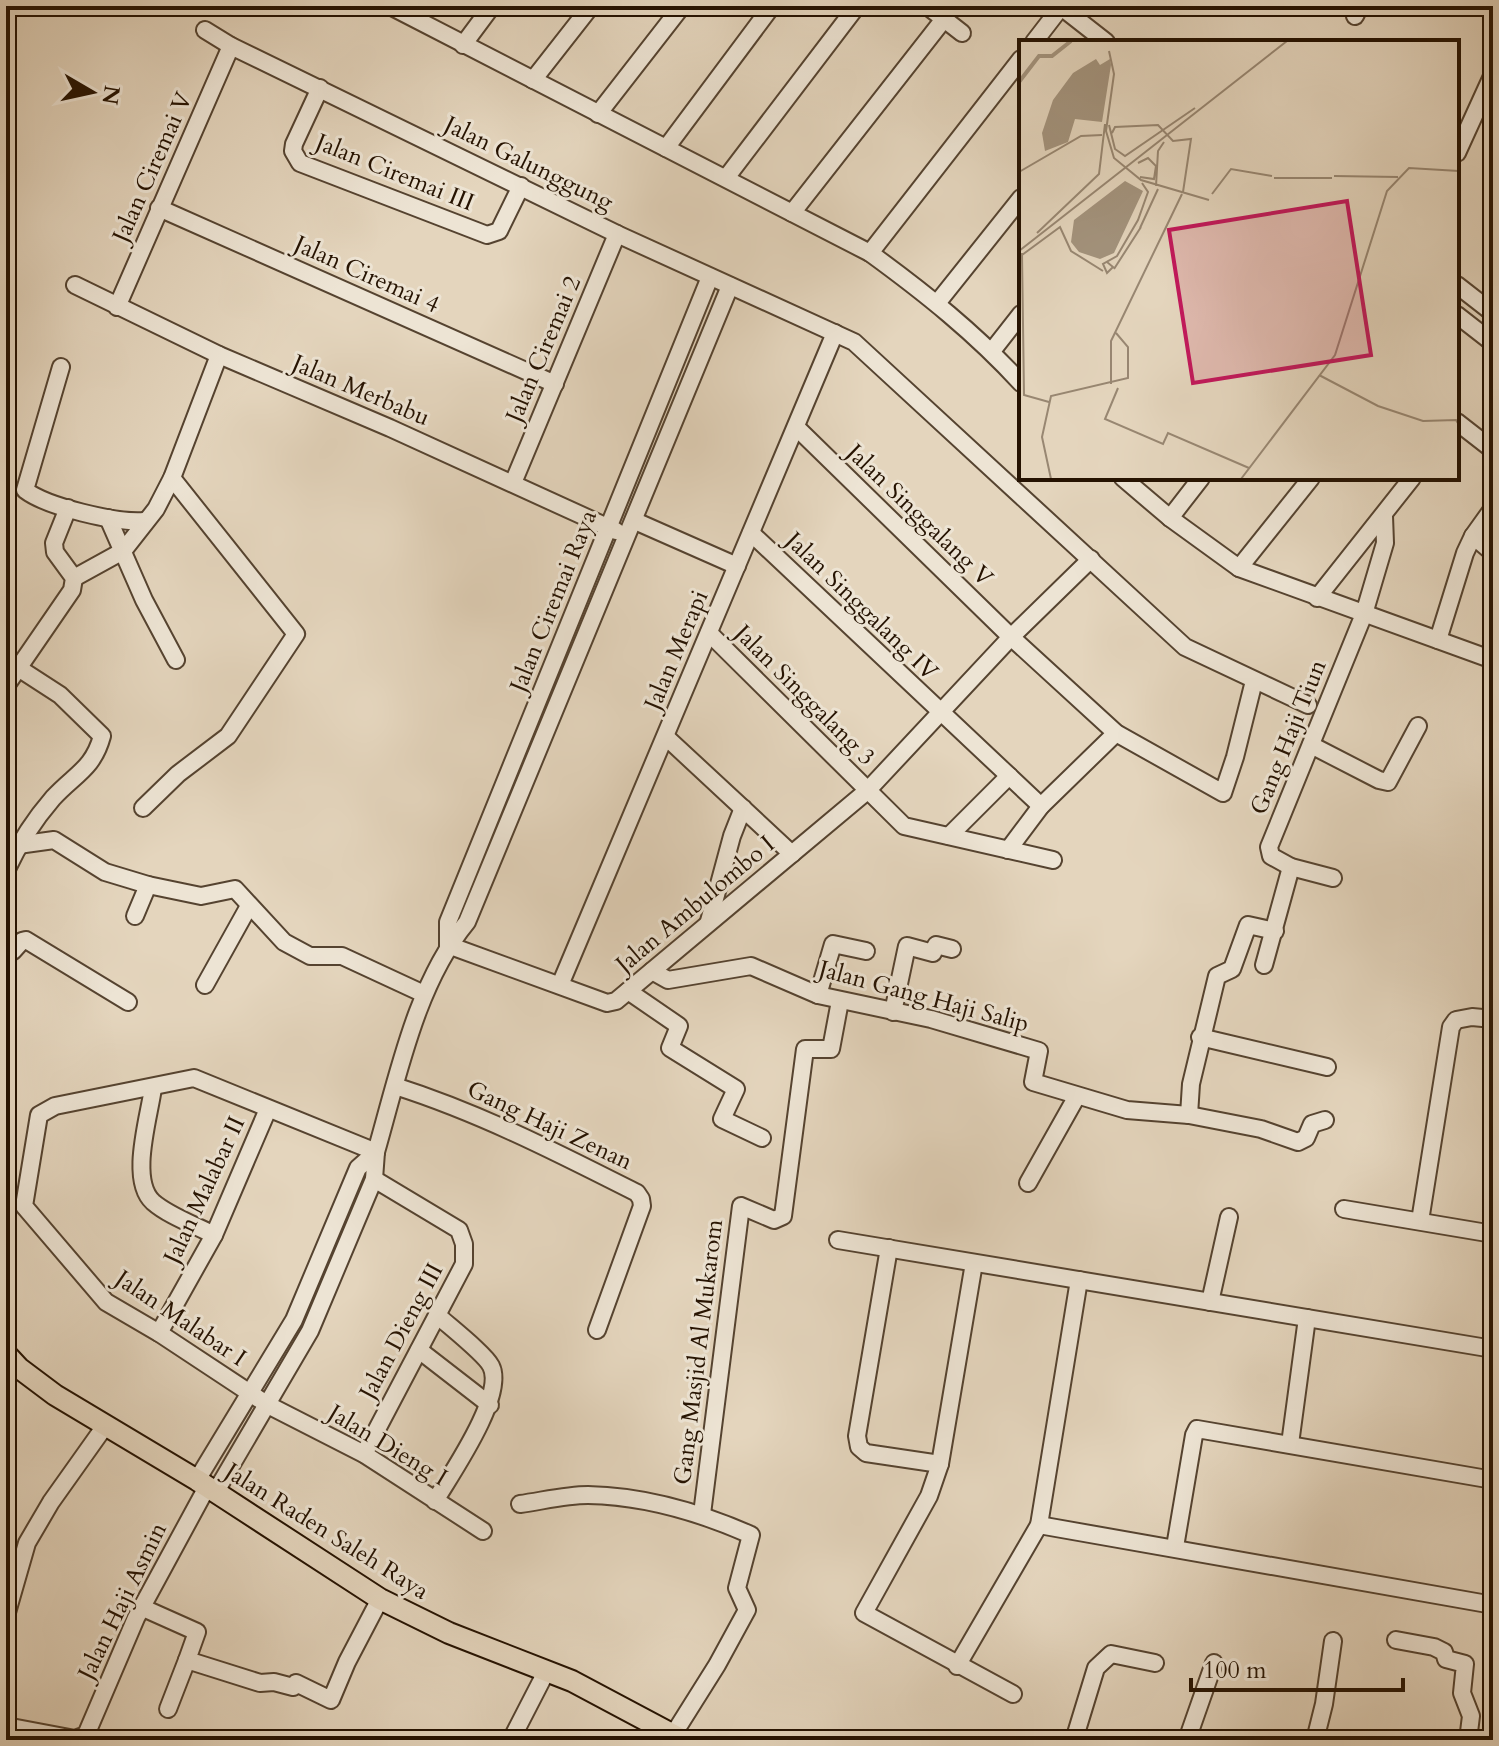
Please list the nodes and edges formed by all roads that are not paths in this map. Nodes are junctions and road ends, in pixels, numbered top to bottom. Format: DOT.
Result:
graph roads {
  1 [pos="492,6"];
  2 [pos="591,6"];
  3 [pos="682,6"];
  4 [pos="772,6"];
  5 [pos="857,6"];
  6 [pos="927,6"];
  7 [pos="1061,6"];
  8 [pos="393,7"];
  9 [pos="944,19"];
  10 [pos="205,30"];
  11 [pos="962,33"];
  12 [pos="1036,40"];
  13 [pos="1104,40"];
  14 [pos="463,45"];
  15 [pos="231,46"];
  16 [pos="1019,62"];
  17 [pos="1493,74"];
  18 [pos="533,80"];
  19 [pos="320,88"];
  20 [pos="598,114"];
  21 [pos="666,148"];
  22 [pos="1459,149"];
  23 [pos="726,178"];
  24 [pos="521,186"];
  25 [pos="1019,201"];
  26 [pos="159,208"];
  27 [pos="792,213"];
  28 [pos="617,234"];
  29 [pos="870,253"];
  30 [pos="1493,275"];
  31 [pos="710,277"];
  32 [pos="75,285"];
  33 [pos="730,286"];
  34 [pos="1459,287"];
  35 [pos="1493,291"];
  36 [pos="938,302"];
  37 [pos="117,307"];
  38 [pos="1493,313"];
  39 [pos="1019,317"];
  40 [pos="1459,317"];
  41 [pos="835,333"];
  42 [pos="1493,343"];
  43 [pos="992,351"];
  44 [pos="219,355"];
  45 [pos="61,367"];
  46 [pos="1019,381"];
  47 [pos="555,384"];
  48 [pos="660,401"];
  49 [pos="680,409"];
  50 [pos="1459,424"];
  51 [pos="796,427"];
  52 [pos="1493,450"];
  53 [pos="172,478"];
  54 [pos="1125,480"];
  55 [pos="1199,480"];
  56 [pos="1309,480"];
  57 [pos="1411,480"];
  58 [pos="513,483"];
  59 [pos="68,508"];
  60 [pos="1493,508"];
  61 [pos="1384,516"];
  62 [pos="108,518"];
  63 [pos="1170,518"];
  64 [pos="144,521"];
  65 [pos="609,528"];
  66 [pos="632,529"];
  67 [pos="751,533"];
  68 [pos="1473,536"];
  69 [pos="123,551"];
  70 [pos="1493,553"];
  71 [pos="1091,559"];
  72 [pos="737,566"];
  73 [pos="1239,568"];
  74 [pos="74,578"];
  75 [pos="1317,598"];
  76 [pos="1364,614"];
  77 [pos="709,633"];
  78 [pos="1011,637"];
  79 [pos="1438,640"];
  80 [pos="176,660"];
  81 [pos="1493,660"];
  82 [pos="13,664"];
  83 [pos="550,672"];
  84 [pos="567,679"];
  85 [pos="1254,681"];
  86 [pos="6,686"];
  87 [pos="1308,705"];
  88 [pos="939,713"];
  89 [pos="1418,726"];
  90 [pos="1116,733"];
  91 [pos="666,737"];
  92 [pos="1311,745"];
  93 [pos="1009,776"];
  94 [pos="867,791"];
  95 [pos="1041,806"];
  96 [pos="143,808"];
  97 [pos="743,808"];
  98 [pos="949,836"];
  99 [pos="18,845"];
  100 [pos="1008,850"];
  101 [pos="792,854"];
  102 [pos="1053,860"];
  103 [pos="1291,867"];
  104 [pos="6,871"];
  105 [pos="1333,878"];
  106 [pos="148,885"];
  107 [pos="249,906"];
  108 [pos="135,916"];
  109 [pos="709,921"];
  110 [pos="1275,931"];
  111 [pos="448,945"];
  112 [pos="6,948"];
  113 [pos="952,949"];
  114 [pos="866,951"];
  115 [pos="1264,965"];
  116 [pos="652,971"];
  117 [pos="205,985"];
  118 [pos="560,985"];
  119 [pos="628,991"];
  120 [pos="424,994"];
  121 [pos="818,995"];
  122 [pos="840,1001"];
  123 [pos="128,1002"];
  124 [pos="893,1012"];
  125 [pos="1493,1019"];
  126 [pos="1200,1037"];
  127 [pos="1327,1067"];
  128 [pos="395,1086"];
  129 [pos="153,1088"];
  130 [pos="1077,1096"];
  131 [pos="268,1109"];
  132 [pos="1189,1115"];
  133 [pos="1325,1120"];
  134 [pos="762,1138"];
  135 [pos="376,1152"];
  136 [pos="374,1179"];
  137 [pos="1028,1183"];
  138 [pos="1344,1209"];
  139 [pos="1229,1217"];
  140 [pos="1420,1221"];
  141 [pos="1493,1234"];
  142 [pos="214,1235"];
  143 [pos="838,1240"];
  144 [pos="889,1248"];
  145 [pos="974,1263"];
  146 [pos="1079,1280"];
  147 [pos="306,1294"];
  148 [pos="1210,1302"];
  149 [pos="322,1303"];
  150 [pos="437,1315"];
  151 [pos="1307,1318"];
  152 [pos="597,1330"];
  153 [pos="159,1333"];
  154 [pos="1493,1349"];
  155 [pos="419,1350"];
  156 [pos="6,1354"];
  157 [pos="249,1393"];
  158 [pos="268,1405"];
  159 [pos="490,1405"];
  160 [pos="105,1426"];
  161 [pos="1290,1444"];
  162 [pos="364,1454"];
  163 [pos="940,1464"];
  164 [pos="1493,1480"];
  165 [pos="206,1487"];
  166 [pos="435,1501"];
  167 [pos="520,1504"];
  168 [pos="702,1514"];
  169 [pos="1039,1525"];
  170 [pos="483,1531"];
  171 [pos="1175,1547"];
  172 [pos="380,1599"];
  173 [pos="1493,1605"];
  174 [pos="141,1607"];
  175 [pos="6,1616"];
  176 [pos="1396,1640"];
  177 [pos="1333,1641"];
  178 [pos="187,1660"];
  179 [pos="1155,1663"];
  180 [pos="1214,1663"];
  181 [pos="957,1666"];
  182 [pos="547,1670"];
  183 [pos="1013,1694"];
  184 [pos="168,1709"];
  185 [pos="6,1726"];
  186 [pos="678,1737"];
  187 [pos="511,1740"];
  188 [pos="1074,1740"];
  189 [pos="1187,1740"];
  190 [pos="1315,1740"];
  191 [pos="1468,1740"];
  1 -- 14 [label="street"];
  2 -- 18 [label="street"];
  3 -- 20 [label="street"];
  4 -- 21 [label="street"];
  5 -- 23 [label="street"];
  6 -- 9 [label="street"];
  7 -- 12 [label="street"];
  7 -- 13 [label="street"];
  8 -- 14 [label="street"];
  9 -- 11 [label="street"];
  9 -- 27 [label="street"];
  10 -- 15 [label="street, Jalan Galunggung"];
  14 -- 18 [label="street"];
  15 -- 19 [label="street, Jalan Galunggung"];
  15 -- 26 [label="street, Jalan Ciremai V"];
  16 -- 29 [label="street"];
  17 -- 22 [label="street"];
  18 -- 20 [label="street"];
  19 -- 24 [label="street, Jalan Galunggung"];
  19 -- 24 [label="street, Jalan Ciremai III"];
  20 -- 21 [label="street"];
  21 -- 23 [label="street"];
  23 -- 27 [label="street"];
  24 -- 28 [label="street, Jalan Galunggung"];
  25 -- 36 [label="street"];
  26 -- 37 [label="street, Jalan Ciremai V"];
  26 -- 47 [label="street, Jalan Ciremai 4"];
  27 -- 29 [label="street"];
  28 -- 31 [label="street, Jalan Galunggung"];
  28 -- 47 [label="street, Jalan Ciremai 2"];
  29 -- 36 [label="street"];
  30 -- 35 [label="street"];
  31 -- 33 [label="street, Jalan Galunggung"];
  31 -- 48 [label="street, Jalan Ciremai Raya"];
  32 -- 37 [label="street, Jalan Merbabu"];
  33 -- 41 [label="street, Jalan Galunggung"];
  33 -- 49 [label="street, Jalan Ciremai Raya"];
  34 -- 38 [label="street"];
  36 -- 43 [label="street"];
  37 -- 44 [label="street, Jalan Merbabu"];
  39 -- 43 [label="street"];
  40 -- 42 [label="street"];
  41 -- 51 [label="street, Jalan Merapi"];
  41 -- 71 [label="street, Jalan Galunggung"];
  43 -- 46 [label="street"];
  44 -- 53 [label="street"];
  44 -- 58 [label="street, Jalan Merbabu"];
  45 -- 59 [label="street"];
  47 -- 58 [label="street, Jalan Ciremai 2"];
  48 -- 49 [label="street"];
  48 -- 65 [label="street, Jalan Ciremai Raya"];
  49 -- 66 [label="street, Jalan Ciremai Raya"];
  50 -- 52 [label="street"];
  51 -- 67 [label="street, Jalan Merapi"];
  51 -- 78 [label="street, Jalan Singgalang V"];
  53 -- 64 [label="street"];
  53 -- 96 [label="street"];
  54 -- 63 [label="street"];
  55 -- 63 [label="street"];
  56 -- 73 [label="street"];
  57 -- 61 [label="street"];
  58 -- 65 [label="street, Jalan Merbabu"];
  59 -- 62 [label="street"];
  59 -- 74 [label="street"];
  60 -- 68 [label="street"];
  61 -- 75 [label="street"];
  61 -- 76 [label="street, Gang Haji Tiun"];
  62 -- 64 [label="street"];
  62 -- 69 [label="street"];
  63 -- 73 [label="street"];
  64 -- 69 [label="street"];
  65 -- 66 [label="street, Jalan Merbabu"];
  65 -- 83 [label="street, Jalan Ciremai Raya"];
  66 -- 72 [label="street, Jalan Merbabu"];
  66 -- 84 [label="street, Jalan Ciremai Raya"];
  67 -- 72 [label="street, Jalan Merapi"];
  67 -- 88 [label="street, Jalan Singgalang IV"];
  68 -- 70 [label="street"];
  68 -- 79 [label="street"];
  69 -- 74 [label="street"];
  69 -- 80 [label="street"];
  71 -- 78 [label="street, Jalan Ambulombo I"];
  71 -- 85 [label="street, Jalan Galunggung"];
  72 -- 77 [label="street, Jalan Merapi"];
  73 -- 75 [label="street"];
  74 -- 82 [label="street"];
  75 -- 76 [label="street"];
  76 -- 79 [label="street"];
  76 -- 92 [label="street, Gang Haji Tiun"];
  77 -- 91 [label="street, Jalan Merapi"];
  77 -- 94 [label="street, Jalan Singgalang 3"];
  78 -- 88 [label="street, Jalan Ambulombo I"];
  78 -- 90 [label="street, Jalan Singgalang V"];
  79 -- 81 [label="street"];
  82 -- 86 [label="street"];
  82 -- 99 [label="street"];
  83 -- 84 [label="street"];
  83 -- 111 [label="street, Jalan Ciremai Raya"];
  84 -- 111 [label="street, Jalan Ciremai Raya"];
  85 -- 87 [label="street, Jalan Galunggung"];
  85 -- 90 [label="street, Jalan Singgalang V"];
  88 -- 93 [label="street, Jalan Singgalang IV"];
  88 -- 94 [label="street, Jalan Ambulombo I"];
  89 -- 92 [label="street"];
  90 -- 95 [label="street"];
  91 -- 97 [label="street"];
  91 -- 118 [label="street, Jalan Merapi"];
  92 -- 103 [label="street, Gang Haji Tiun"];
  93 -- 95 [label="street, Jalan Singgalang IV"];
  93 -- 98 [label="street"];
  94 -- 98 [label="street"];
  94 -- 101 [label="street, Jalan Ambulombo I"];
  95 -- 100 [label="street"];
  97 -- 101 [label="street"];
  97 -- 109 [label="street"];
  98 -- 100 [label="street"];
  99 -- 104 [label="street"];
  99 -- 106 [label="street"];
  100 -- 102 [label="street"];
  101 -- 109 [label="street, Jalan Ambulombo I"];
  103 -- 105 [label="street"];
  103 -- 110 [label="street"];
  106 -- 107 [label="street"];
  106 -- 108 [label="street"];
  107 -- 117 [label="street"];
  107 -- 120 [label="street"];
  109 -- 116 [label="street, Jalan Ambulombo I"];
  110 -- 115 [label="street"];
  110 -- 126 [label="street"];
  111 -- 118 [label="street, Jalan Ambulombo I"];
  111 -- 120 [label="street, Jalan Ciremai Raya"];
  112 -- 123 [label="street"];
  113 -- 124 [label="street"];
  114 -- 121 [label="street"];
  116 -- 119 [label="street, Jalan Ambulombo I"];
  116 -- 121 [label="street, Jalan Gang Haji Salip"];
  118 -- 119 [label="street, Jalan Ambulombo I"];
  119 -- 134 [label="street"];
  120 -- 128 [label="street, Jalan Ciremai Raya"];
  121 -- 122 [label="street, Jalan Gang Haji Salip"];
  122 -- 124 [label="street, Jalan Gang Haji Salip"];
  122 -- 168 [label="street, Gang Masjid Al Mukarom"];
  124 -- 130 [label="street, Jalan Gang Haji Salip"];
  125 -- 140 [label="street"];
  126 -- 127 [label="street"];
  126 -- 132 [label="street"];
  128 -- 135 [label="street, Jalan Ciremai Raya"];
  128 -- 152 [label="street, Gang Haji Zenan"];
  129 -- 131 [label="street"];
  129 -- 142 [label="street"];
  129 -- 153 [label="street, Jalan Malabar I"];
  130 -- 132 [label="street, Jalan Gang Haji Salip"];
  130 -- 137 [label="street"];
  131 -- 135 [label="street"];
  131 -- 142 [label="street, Jalan Malabar II"];
  132 -- 133 [label="street, Jalan Gang Haji Salip"];
  135 -- 136 [label="street, Jalan Ciremai Raya"];
  135 -- 147 [label="street, Jalan Ciremai Raya"];
  136 -- 149 [label="street, Jalan Ciremai Raya"];
  136 -- 150 [label="street, Jalan Dieng III"];
  138 -- 140 [label="street"];
  139 -- 148 [label="street"];
  140 -- 141 [label="street"];
  142 -- 153 [label="street, Jalan Malabar II"];
  143 -- 144 [label="street"];
  144 -- 145 [label="street"];
  144 -- 163 [label="street"];
  145 -- 146 [label="street"];
  145 -- 163 [label="street"];
  146 -- 148 [label="street"];
  146 -- 169 [label="street"];
  147 -- 149 [label="street"];
  147 -- 157 [label="street, Jalan Ciremai Raya"];
  148 -- 151 [label="street"];
  149 -- 158 [label="street, Jalan Ciremai Raya"];
  150 -- 155 [label="street, Jalan Dieng III"];
  150 -- 159 [label="street"];
  151 -- 154 [label="street"];
  151 -- 161 [label="street"];
  153 -- 157 [label="street, Jalan Malabar I"];
  155 -- 159 [label="street"];
  155 -- 162 [label="street, Jalan Dieng III"];
  156 -- 160 [label="main road, Jalan Raden Saleh Raya"];
  157 -- 158 [label="street, Jalan Malabar I"];
  157 -- 165 [label="street, Jalan Ciremai Raya"];
  158 -- 162 [label="street, Jalan Dieng I"];
  158 -- 165 [label="street, Jalan Ciremai Raya"];
  159 -- 166 [label="street"];
  160 -- 165 [label="main road, Jalan Raden Saleh Raya"];
  160 -- 175 [label="street"];
  161 -- 164 [label="street"];
  161 -- 171 [label="street"];
  162 -- 166 [label="street, Jalan Dieng I"];
  163 -- 181 [label="street"];
  165 -- 172 [label="main road, Jalan Raden Saleh Raya"];
  165 -- 174 [label="street, Jalan Haji Asmin"];
  166 -- 170 [label="street, Jalan Dieng I"];
  167 -- 168 [label="street"];
  168 -- 186 [label="street, Gang Masjid Al Mukarom"];
  169 -- 171 [label="street"];
  169 -- 181 [label="street"];
  171 -- 173 [label="street"];
  172 -- 178 [label="street"];
  172 -- 182 [label="main road, Jalan Raden Saleh Raya"];
  174 -- 178 [label="street"];
  174 -- 185 [label="street, Jalan Haji Asmin"];
  176 -- 191 [label="street"];
  177 -- 190 [label="street"];
  178 -- 184 [label="street"];
  179 -- 188 [label="street"];
  180 -- 189 [label="street"];
  181 -- 183 [label="street"];
  182 -- 186 [label="main road, Jalan Raden Saleh Raya"];
  182 -- 187 [label="street"];
}
